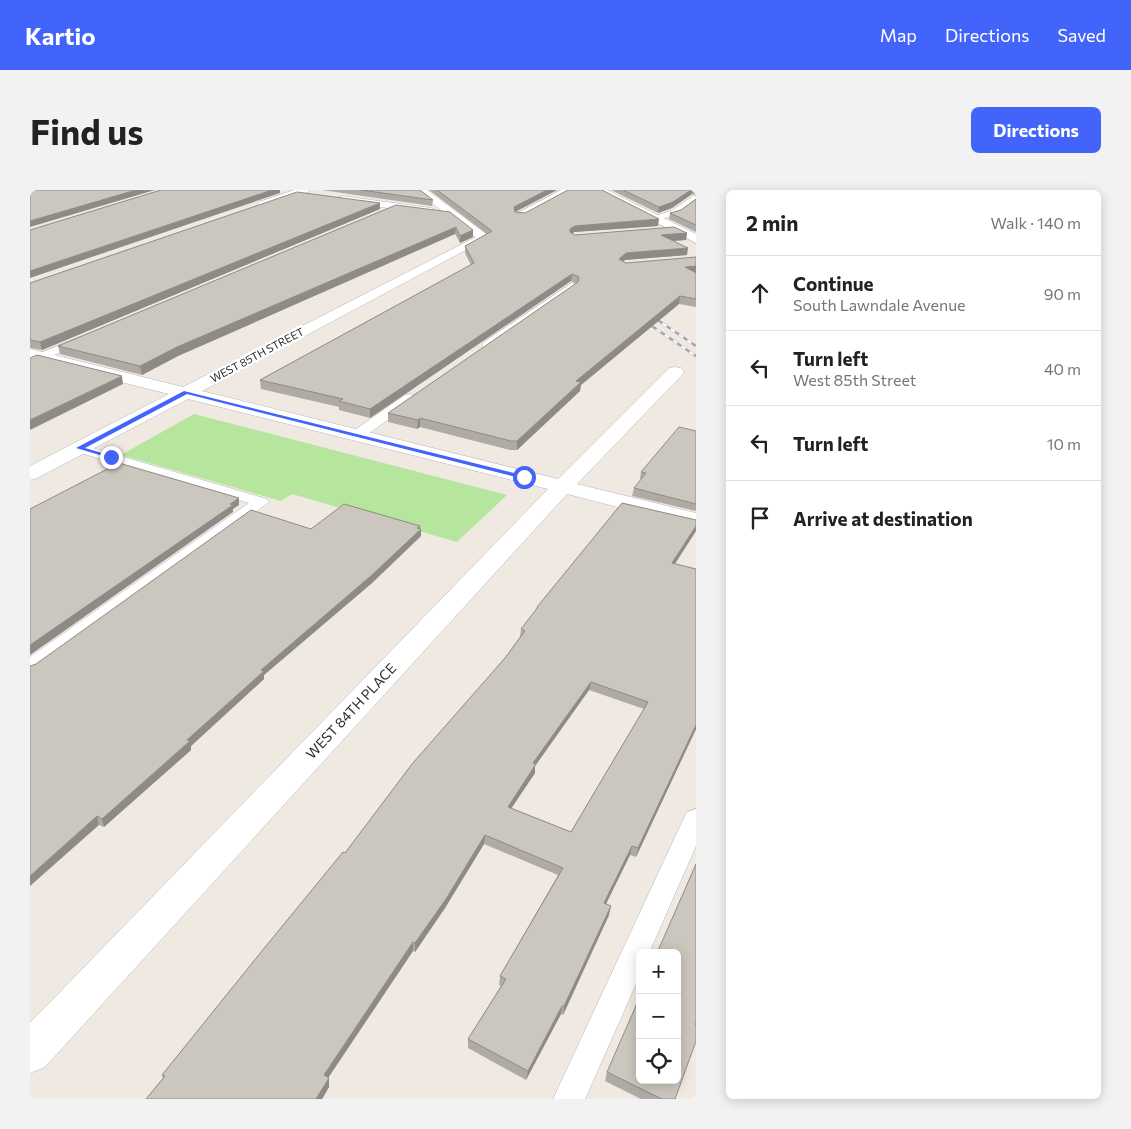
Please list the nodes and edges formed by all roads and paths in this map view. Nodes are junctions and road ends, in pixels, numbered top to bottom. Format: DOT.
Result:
graph roads {
  1 [pos="277,190"];
  2 [pos="420,190"];
  3 [pos="569,190"];
  4 [pos="598,190"];
  5 [pos="304,192"];
  6 [pos="331,198"];
  7 [pos="696,198"];
  8 [pos="398,207"];
  9 [pos="249,209"];
  10 [pos="454,214"];
  11 [pos="379,215"];
  12 [pos="520,215"];
  13 [pos="654,218"];
  14 [pos="676,229"];
  15 [pos="660,230"];
  16 [pos="696,239"];
  17 [pos="572,286"];
  18 [pos="92,335"];
  19 [pos="474,354"];
  20 [pos="34,357"];
  21 [pos="675,372"];
  22 [pos="186,393"];
  23 [pos="417,394"];
  24 [pos="357,435"];
  25 [pos="79,448"];
  26 [pos="30,474"];
  27 [pos="562,487"];
  28 [pos="696,520"];
  29 [pos="30,667"];
  30 [pos="696,818"];
  31 [pos="30,1053"];
  32 [pos="569,1099"];
  1 -- 5 [label="street"];
  2 -- 10 [label="street"];
  3 -- 12 [label="street"];
  4 -- 13 [label="street"];
  5 -- 9 [label="street"];
  6 -- 8 [label="street"];
  7 -- 13 [label="lane"];
  8 -- 10 [label="street"];
  8 -- 11 [label="lane"];
  10 -- 22 [label="street, WEST 85TH STREET"];
  13 -- 14 [label="street"];
  14 -- 15 [label="lane"];
  14 -- 16 [label="street"];
  17 -- 19 [label="lane"];
  18 -- 20 [label="lane"];
  20 -- 22 [label="street"];
  21 -- 27 [label="street, WEST 84TH PLACE"];
  22 -- 24 [label="street"];
  22 -- 25 [label="street, WEST 85TH STREET"];
  23 -- 24 [label="lane"];
  24 -- 27 [label="street"];
  25 -- 26 [label="street, WEST 85TH STREET"];
  25 -- 29 [label="lane"];
  27 -- 28 [label="street"];
  27 -- 31 [label="street, WEST 84TH PLACE"];
  30 -- 32 [label="lane"];
}
